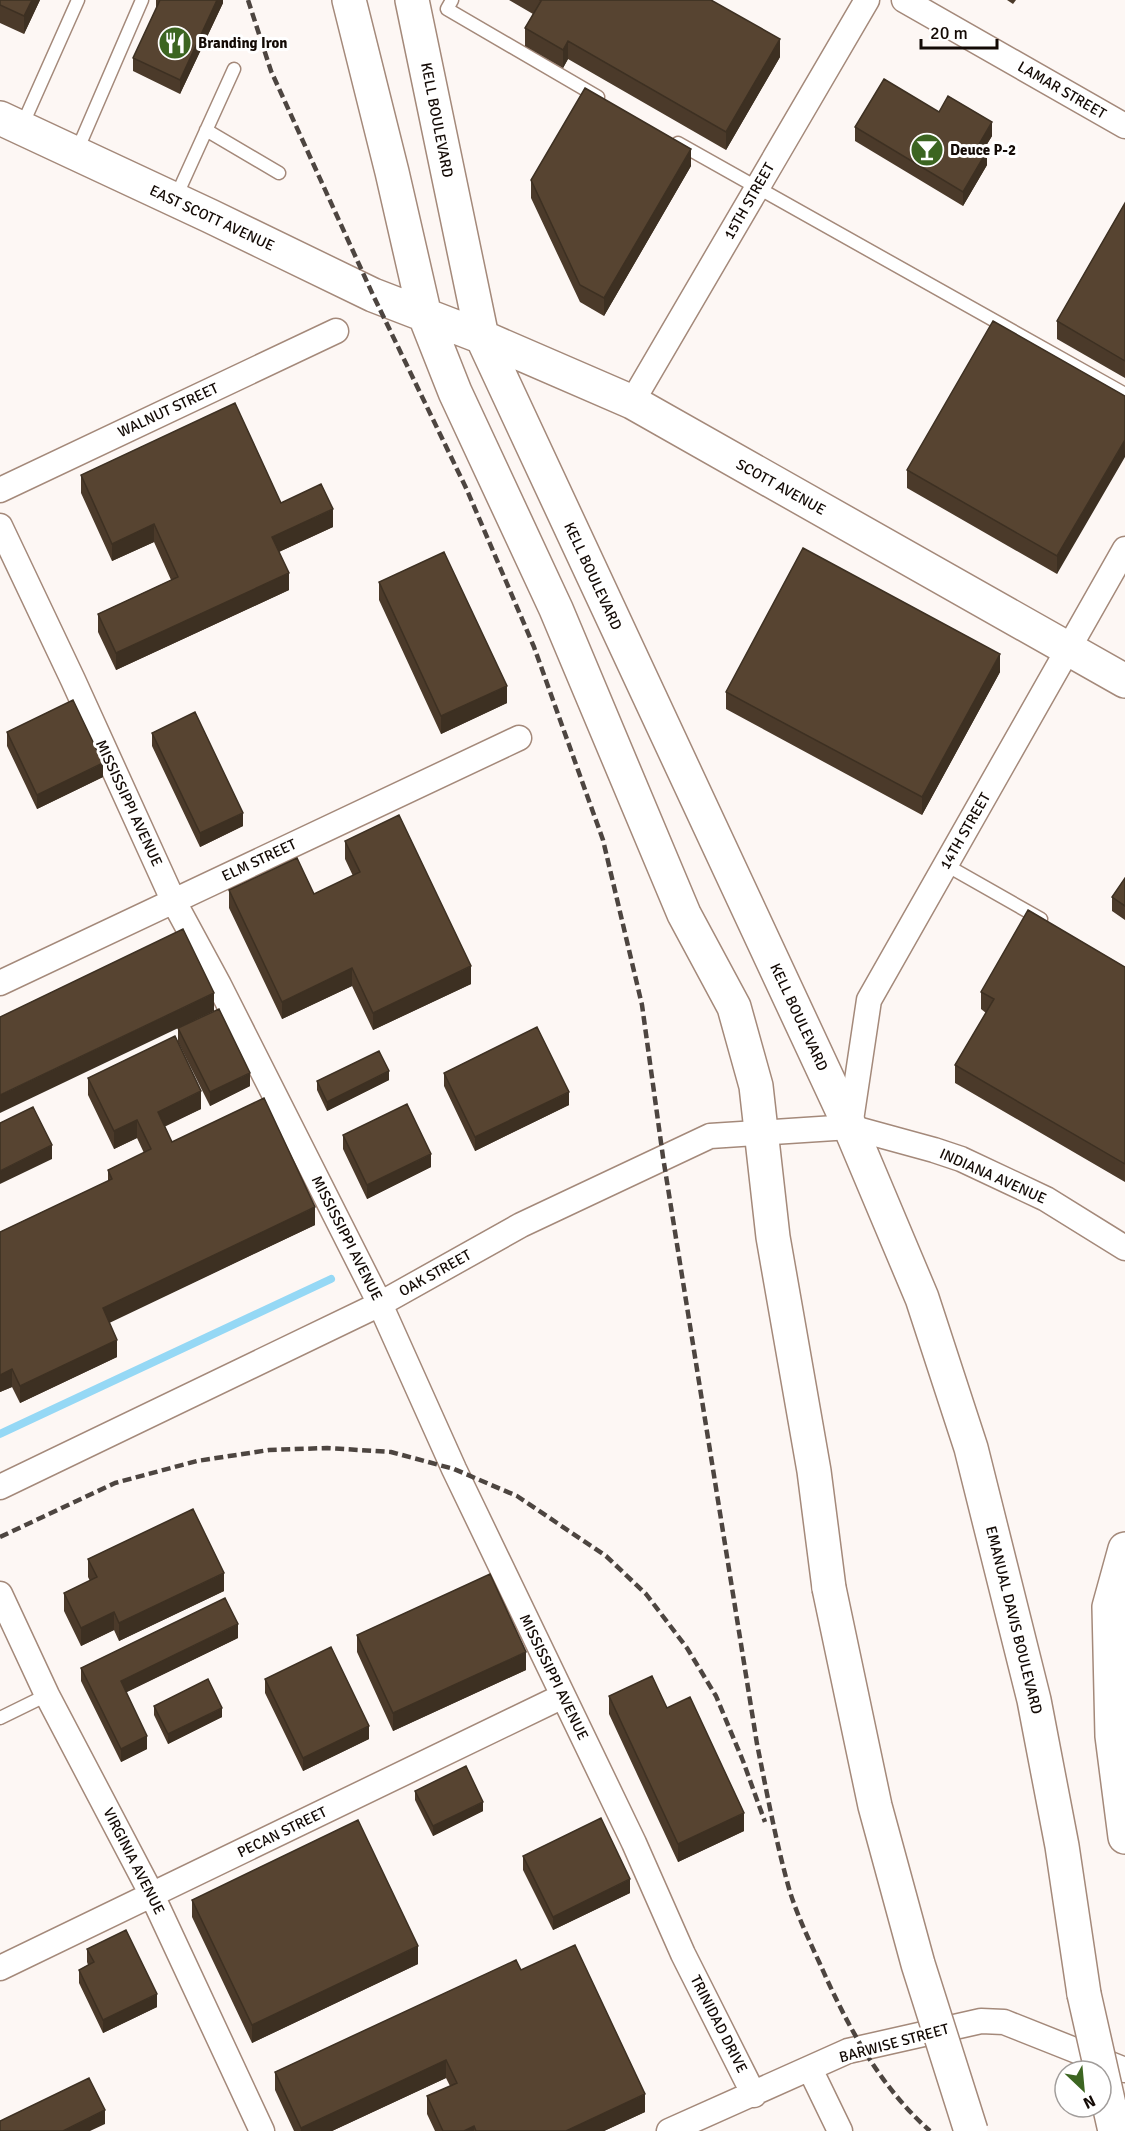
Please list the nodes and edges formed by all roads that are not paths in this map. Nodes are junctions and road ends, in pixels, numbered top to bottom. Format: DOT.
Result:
graph roads {
  1 [pos="78,0"];
  2 [pos="142,0"];
  3 [pos="349,0"];
  4 [pos="412,0"];
  5 [pos="452,0"];
  6 [pos="867,0"];
  7 [pos="904,0"];
  8 [pos="234,69"];
  9 [pos="612,105"];
  10 [pos="10,123"];
  11 [pos="1125,126"];
  12 [pos="206,130"];
  13 [pos="664,135"];
  14 [pos="76,154"];
  15 [pos="279,173"];
  16 [pos="757,189"];
  17 [pos="175,200"];
  18 [pos="425,316"];
  19 [pos="336,330"];
  20 [pos="482,337"];
  21 [pos="1125,394"];
  22 [pos="632,402"];
  23 [pos="0,490"];
  24 [pos="0,526"];
  25 [pos="1125,549"];
  26 [pos="1068,649"];
  27 [pos="1125,681"];
  28 [pos="519,738"];
  29 [pos="946,865"];
  30 [pos="173,900"];
  31 [pos="1055,927"];
  32 [pos="0,982"];
  33 [pos="850,1127"];
  34 [pos="761,1133"];
  35 [pos="1125,1248"];
  36 [pos="380,1304"];
  37 [pos="0,1487"];
  38 [pos="1125,1549"];
  39 [pos="0,1594"];
  40 [pos="47,1695"];
  41 [pos="563,1696"];
  42 [pos="0,1718"];
  43 [pos="1125,1837"];
  44 [pos="152,1895"];
  45 [pos="683,1954"];
  46 [pos="0,1968"];
  47 [pos="810,2069"];
  48 [pos="1125,2070"];
  49 [pos="754,2095"];
  50 [pos="262,2131"];
  51 [pos="669,2131"];
  52 [pos="840,2131"];
  53 [pos="971,2131"];
  54 [pos="1114,2131"];
  1 -- 10 [label="lane"];
  2 -- 14 [label="lane"];
  3 -- 18 [label="main road"];
  4 -- 20 [label="main road, KELL BOULEVARD"];
  5 -- 9 [label="lane"];
  6 -- 16 [label="street, 15TH STREET"];
  7 -- 11 [label="street, LAMAR STREET"];
  8 -- 12 [label="lane"];
  10 -- 14 [label="main road, EAST SCOTT AVENUE"];
  12 -- 15 [label="lane"];
  12 -- 17 [label="lane"];
  13 -- 16 [label="lane"];
  14 -- 17 [label="main road, EAST SCOTT AVENUE"];
  16 -- 21 [label="lane"];
  16 -- 22 [label="street, 15TH STREET"];
  17 -- 18 [label="main road, EAST SCOTT AVENUE"];
  18 -- 20 [label="main road, SCOTT AVENUE"];
  18 -- 34 [label="main road"];
  19 -- 23 [label="street, WALNUT STREET"];
  20 -- 22 [label="main road, SCOTT AVENUE"];
  20 -- 33 [label="main road, KELL BOULEVARD"];
  22 -- 26 [label="main road, SCOTT AVENUE"];
  24 -- 30 [label="street, MISSISSIPPI AVENUE"];
  25 -- 26 [label="street, 14TH STREET"];
  26 -- 27 [label="main road, SCOTT AVENUE"];
  26 -- 29 [label="street, 14TH STREET"];
  28 -- 30 [label="street, ELM STREET"];
  29 -- 31 [label="lane"];
  29 -- 33 [label="street, 14TH STREET"];
  30 -- 32 [label="street, ELM STREET"];
  30 -- 36 [label="street, MISSISSIPPI AVENUE"];
  33 -- 34 [label="street, OAK STREET"];
  33 -- 35 [label="street, INDIANA AVENUE"];
  33 -- 54 [label="main road, EMANUAL DAVIS BOULEVARD, bridge"];
  34 -- 36 [label="street, OAK STREET"];
  34 -- 53 [label="main road, bridge"];
  36 -- 37 [label="street, OAK STREET"];
  36 -- 41 [label="street, MISSISSIPPI AVENUE"];
  38 -- 43 [label="main road"];
  39 -- 40 [label="street, VIRGINIA AVENUE"];
  40 -- 42 [label="lane"];
  40 -- 44 [label="street, VIRGINIA AVENUE"];
  41 -- 44 [label="street, PECAN STREET"];
  41 -- 45 [label="street, MISSISSIPPI AVENUE"];
  44 -- 46 [label="street, PECAN STREET"];
  44 -- 50 [label="street, VIRGINIA AVENUE"];
  45 -- 49 [label="street, TRINIDAD DRIVE"];
  47 -- 48 [label="street, BARWISE STREET"];
  47 -- 49 [label="street, BARWISE STREET"];
  47 -- 52 [label="street"];
  49 -- 51 [label="street, BARWISE STREET"];
}
